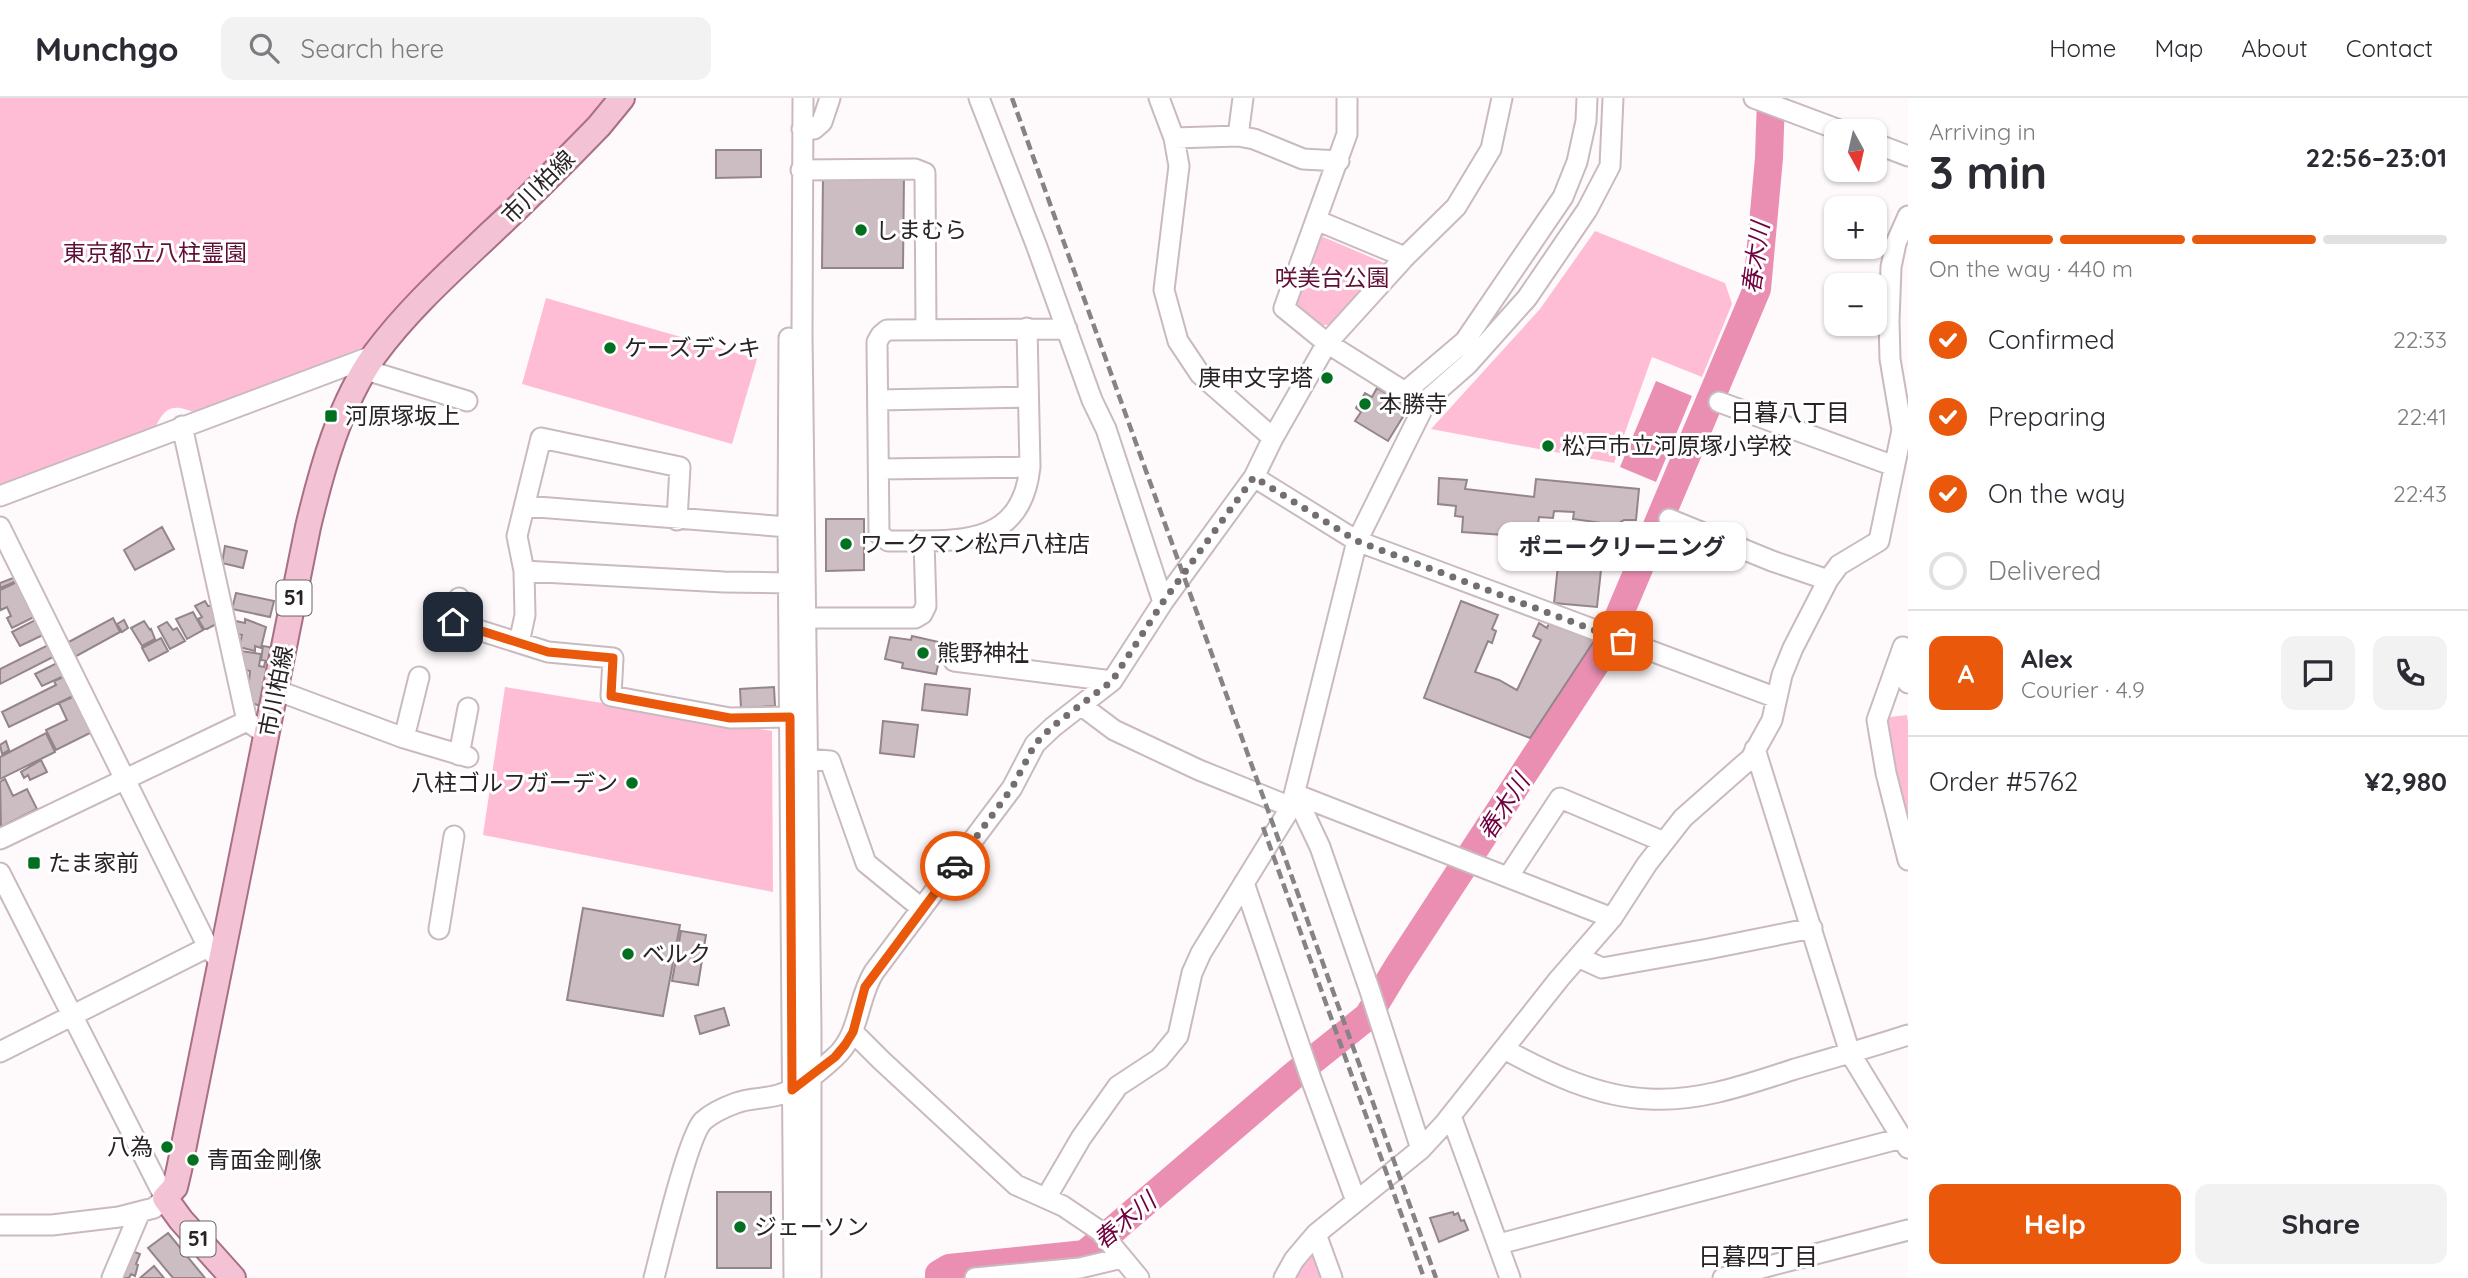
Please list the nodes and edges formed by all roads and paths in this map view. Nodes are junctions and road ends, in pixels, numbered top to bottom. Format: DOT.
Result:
graph roads {
  1 [pos="622,98"];
  2 [pos="791,98"];
  3 [pos="803,98"];
  4 [pos="831,98"];
  5 [pos="979,98"];
  6 [pos="1159,98"];
  7 [pos="1243,98"];
  8 [pos="1347,98"];
  9 [pos="1502,98"];
  10 [pos="1587,98"];
  11 [pos="1613,98"];
  12 [pos="1756,99"];
  13 [pos="1824,125"];
  14 [pos="802,129"];
  15 [pos="1238,136"];
  16 [pos="1174,138"];
  17 [pos="1887,149"];
  18 [pos="1908,156"];
  19 [pos="1339,161"];
  20 [pos="801,170"];
  21 [pos="1908,216"];
  22 [pos="1316,220"];
  23 [pos="1405,257"];
  24 [pos="1027,328"];
  25 [pos="1067,329"];
  26 [pos="926,330"];
  27 [pos="1327,343"];
  28 [pos="370,363"];
  29 [pos="1900,372"];
  30 [pos="1028,397"];
  31 [pos="878,400"];
  32 [pos="467,401"];
  33 [pos="1719,402"];
  34 [pos="182,426"];
  35 [pos="1273,438"];
  36 [pos="1894,466"];
  37 [pos="1030,467"];
  38 [pos="879,469"];
  39 [pos="1254,477"];
  40 [pos="0,496"];
  41 [pos="525,506"];
  42 [pos="1669,519"];
  43 [pos="677,520"];
  44 [pos="0,527"];
  45 [pos="788,527"];
  46 [pos="925,541"];
  47 [pos="1357,541"];
  48 [pos="524,571"];
  49 [pos="1828,580"];
  50 [pos="789,583"];
  51 [pos="459,598"];
  52 [pos="1163,602"];
  53 [pos="807,618"];
  54 [pos="519,643"];
  55 [pos="954,660"];
  56 [pos="419,677"];
  57 [pos="1112,681"];
  58 [pos="1908,683"];
  59 [pos="276,690"];
  60 [pos="1777,698"];
  61 [pos="1082,706"];
  62 [pos="468,708"];
  63 [pos="790,717"];
  64 [pos="257,728"];
  65 [pos="404,738"];
  66 [pos="1755,750"];
  67 [pos="808,759"];
  68 [pos="124,779"];
  69 [pos="1293,800"];
  70 [pos="454,836"];
  71 [pos="0,839"];
  72 [pos="1664,842"];
  73 [pos="1908,860"];
  74 [pos="0,873"];
  75 [pos="1508,877"];
  76 [pos="1244,883"];
  77 [pos="921,908"];
  78 [pos="1612,918"];
  79 [pos="1811,928"];
  80 [pos="439,929"];
  81 [pos="214,955"];
  82 [pos="1578,957"];
  83 [pos="72,1015"];
  84 [pos="853,1032"];
  85 [pos="1908,1035"];
  86 [pos="1504,1049"];
  87 [pos="0,1052"];
  88 [pos="1850,1053"];
  89 [pos="811,1076"];
  90 [pos="792,1090"];
  91 [pos="1451,1116"];
  92 [pos="1905,1143"];
  93 [pos="1421,1149"];
  94 [pos="165,1198"];
  95 [pos="1046,1198"];
  96 [pos="1356,1201"];
  97 [pos="140,1212"];
  98 [pos="1,1223"];
  99 [pos="1908,1230"];
  100 [pos="1316,1234"];
  101 [pos="1499,1244"];
  102 [pos="1122,1258"];
  103 [pos="112,1278"];
  104 [pos="233,1278"];
  105 [pos="654,1278"];
  106 [pos="794,1278"];
  107 [pos="811,1278"];
  108 [pos="975,1278"];
  109 [pos="1139,1278"];
  110 [pos="1284,1278"];
  111 [pos="1332,1278"];
  112 [pos="1510,1278"];
  113 [pos="1723,1278"];
  1 -- 28 [label="main road, 市川柏線 / 51"];
  2 -- 45 [label="street"];
  3 -- 14 [label="street"];
  4 -- 14 [label="street"];
  5 -- 25 [label="street"];
  6 -- 16 [label="street"];
  7 -- 15 [label="street"];
  8 -- 19 [label="street"];
  9 -- 23 [label="street"];
  10 -- 27 [label="street"];
  11 -- 47 [label="street"];
  12 -- 13 [label="street"];
  14 -- 20 [label="street"];
  15 -- 16 [label="street"];
  15 -- 19 [label="street"];
  16 -- 35 [label="street"];
  17 -- 18 [label="street"];
  19 -- 22 [label="street"];
  20 -- 26 [label="street"];
  20 -- 53 [label="street"];
  21 -- 29 [label="street"];
  22 -- 23 [label="street"];
  22 -- 27 [label="street"];
  23 -- 27 [label="street"];
  24 -- 25 [label="street"];
  24 -- 26 [label="street"];
  24 -- 30 [label="street"];
  25 -- 52 [label="street"];
  26 -- 31 [label="street"];
  27 -- 35 [label="street"];
  28 -- 32 [label="street"];
  28 -- 34 [label="street"];
  28 -- 59 [label="main road, 市川柏線 / 51"];
  29 -- 36 [label="street"];
  30 -- 31 [label="street"];
  30 -- 37 [label="street"];
  31 -- 38 [label="street"];
  33 -- 36 [label="street"];
  34 -- 40 [label="street"];
  34 -- 64 [label="street"];
  35 -- 39 [label="street"];
  36 -- 49 [label="street"];
  37 -- 38 [label="street"];
  37 -- 46 [label="street"];
  38 -- 46 [label="street"];
  39 -- 47 [label="street"];
  39 -- 52 [label="street"];
  41 -- 43 [label="street"];
  41 -- 43 [label="street"];
  41 -- 48 [label="street"];
  42 -- 49 [label="street"];
  43 -- 45 [label="street"];
  44 -- 68 [label="street"];
  45 -- 50 [label="street"];
  46 -- 53 [label="street"];
  47 -- 60 [label="street"];
  47 -- 69 [label="street"];
  48 -- 50 [label="street"];
  48 -- 54 [label="street"];
  49 -- 60 [label="street"];
  50 -- 63 [label="street"];
  51 -- 54 [label="street"];
  52 -- 57 [label="street"];
  53 -- 67 [label="street"];
  54 -- 63 [label="street"];
  55 -- 57 [label="street"];
  56 -- 65 [label="street"];
  57 -- 61 [label="street"];
  58 -- 73 [label="street"];
  59 -- 64 [label="main road, 市川柏線 / 51"];
  59 -- 65 [label="street"];
  60 -- 66 [label="street"];
  61 -- 69 [label="street"];
  61 -- 77 [label="street"];
  62 -- 65 [label="street"];
  63 -- 90 [label="street"];
  64 -- 68 [label="street"];
  64 -- 81 [label="main road, 市川柏線 / 51"];
  66 -- 72 [label="street"];
  66 -- 79 [label="street"];
  67 -- 77 [label="street"];
  67 -- 89 [label="street"];
  68 -- 71 [label="street"];
  68 -- 81 [label="street"];
  69 -- 75 [label="street"];
  69 -- 76 [label="street"];
  69 -- 93 [label="street"];
  70 -- 80 [label="street"];
  72 -- 75 [label="street"];
  72 -- 78 [label="street"];
  74 -- 83 [label="street"];
  75 -- 78 [label="street"];
  76 -- 95 [label="street"];
  76 -- 96 [label="street"];
  77 -- 84 [label="street"];
  78 -- 82 [label="street"];
  79 -- 82 [label="street"];
  79 -- 88 [label="street"];
  81 -- 83 [label="street"];
  81 -- 94 [label="main road, 市川柏線 / 51"];
  82 -- 86 [label="street"];
  83 -- 87 [label="street"];
  83 -- 94 [label="street"];
  84 -- 89 [label="street"];
  84 -- 95 [label="street"];
  85 -- 88 [label="street"];
  86 -- 88 [label="street"];
  86 -- 91 [label="street"];
  88 -- 92 [label="street"];
  89 -- 90 [label="street"];
  89 -- 107 [label="street"];
  90 -- 105 [label="street"];
  90 -- 106 [label="street"];
  91 -- 93 [label="street"];
  91 -- 101 [label="street"];
  92 -- 101 [label="street"];
  93 -- 96 [label="street"];
  94 -- 97 [label="street"];
  94 -- 104 [label="main road, 51"];
  95 -- 102 [label="street"];
  96 -- 100 [label="street"];
  97 -- 98 [label="street"];
  97 -- 103 [label="street"];
  99 -- 113 [label="street"];
  100 -- 110 [label="street"];
  100 -- 111 [label="street"];
  101 -- 112 [label="street"];
  102 -- 108 [label="street"];
  102 -- 109 [label="street"];
}
